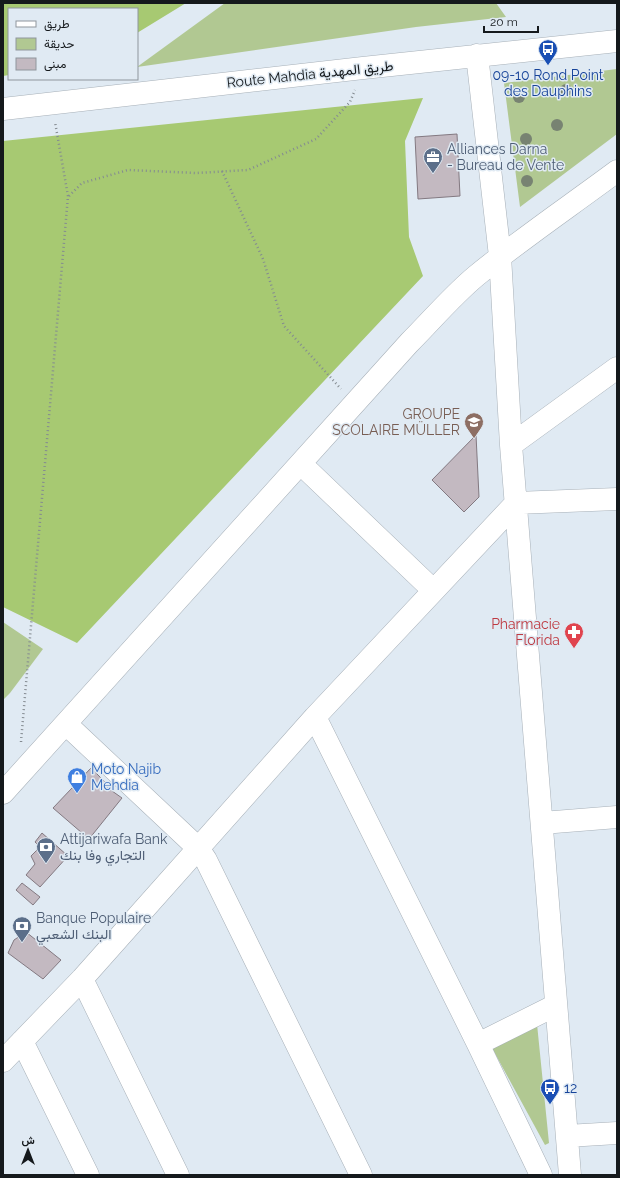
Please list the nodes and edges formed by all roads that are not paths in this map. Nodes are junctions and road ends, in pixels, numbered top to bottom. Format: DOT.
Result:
graph roads {
  1 [pos="617,41"];
  2 [pos="477,56"];
  3 [pos="3,109"];
  4 [pos="617,171"];
  5 [pos="500,256"];
  6 [pos="617,368"];
  7 [pos="511,444"];
  8 [pos="301,464"];
  9 [pos="617,499"];
  10 [pos="516,503"];
  11 [pos="433,590"];
  12 [pos="315,717"];
  13 [pos="66,724"];
  14 [pos="3,793"];
  15 [pos="617,817"];
  16 [pos="542,823"];
  17 [pos="198,848"];
  18 [pos="82,979"];
  19 [pos="556,1005"];
  20 [pos="22,1041"];
  21 [pos="478,1044"];
  22 [pos="3,1061"];
  23 [pos="617,1133"];
  24 [pos="567,1136"];
  25 [pos="88,1175"];
  26 [pos="178,1175"];
  27 [pos="361,1175"];
  28 [pos="541,1175"];
  29 [pos="570,1175"];
  1 -- 2 [label="street, Route Mahdia طريق المهدية"];
  2 -- 3 [label="street, Route Mahdia طريق المهدية"];
  2 -- 5 [label="street"];
  4 -- 5 [label="street"];
  5 -- 7 [label="street"];
  5 -- 8 [label="street"];
  6 -- 7 [label="street"];
  7 -- 10 [label="street"];
  8 -- 11 [label="street"];
  8 -- 13 [label="street"];
  9 -- 10 [label="street"];
  10 -- 11 [label="street"];
  10 -- 16 [label="street"];
  11 -- 12 [label="street"];
  12 -- 17 [label="street"];
  12 -- 21 [label="street"];
  13 -- 14 [label="street"];
  13 -- 17 [label="street"];
  15 -- 16 [label="street"];
  16 -- 19 [label="street"];
  17 -- 18 [label="street"];
  17 -- 27 [label="street"];
  18 -- 20 [label="street"];
  18 -- 26 [label="street"];
  19 -- 21 [label="street"];
  19 -- 24 [label="street"];
  20 -- 22 [label="street"];
  20 -- 25 [label="street"];
  21 -- 28 [label="street"];
  23 -- 24 [label="street"];
  24 -- 29 [label="street"];
}
